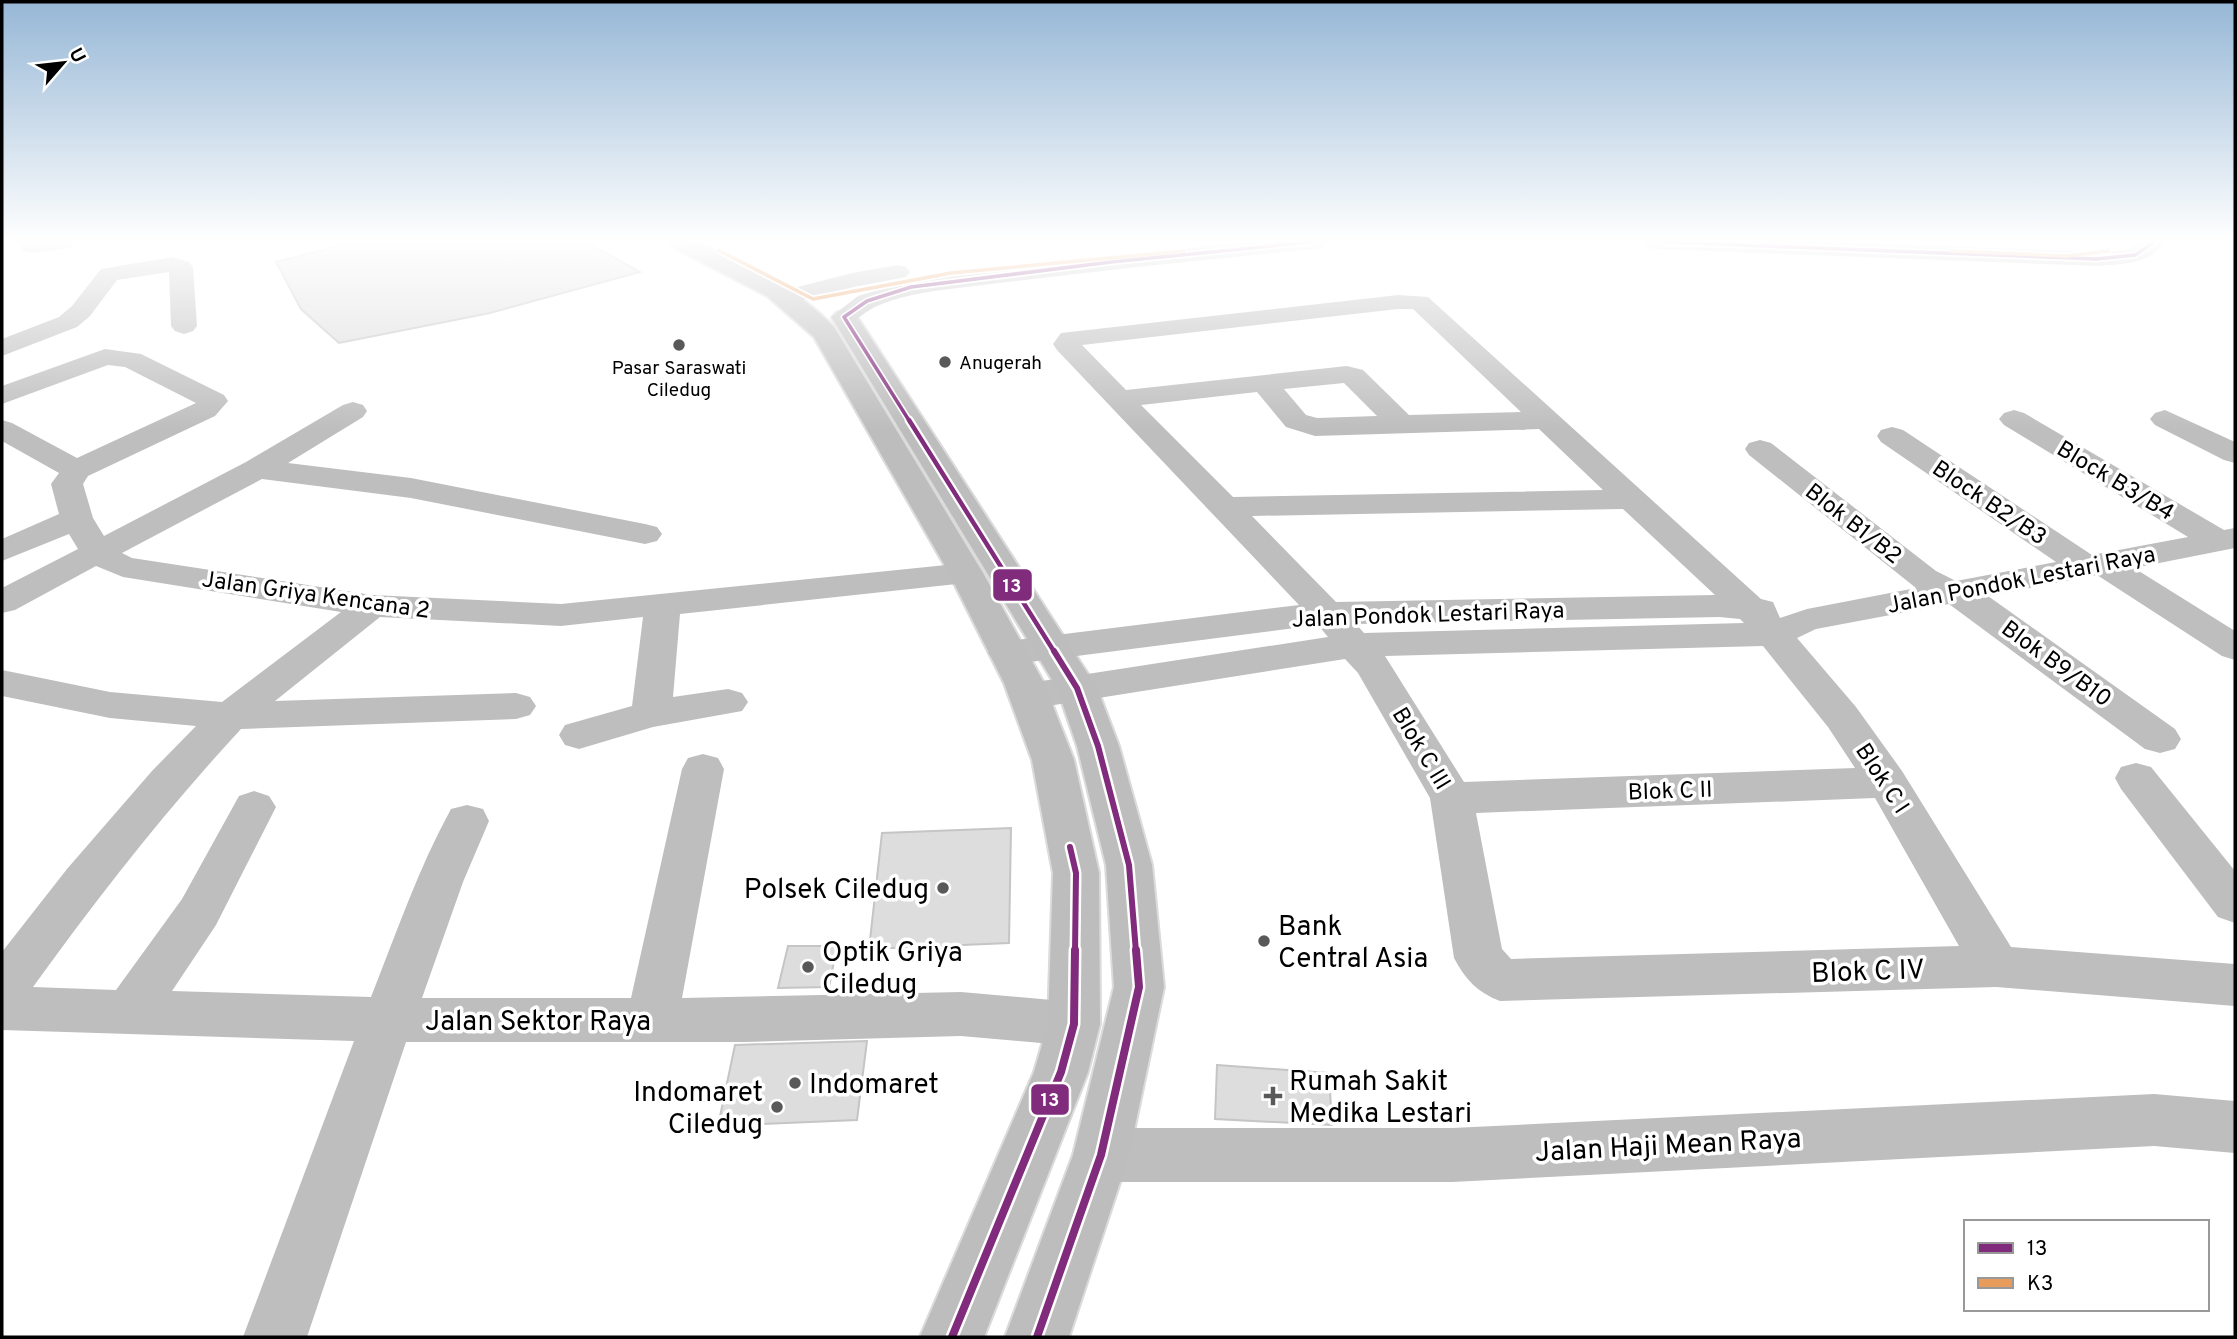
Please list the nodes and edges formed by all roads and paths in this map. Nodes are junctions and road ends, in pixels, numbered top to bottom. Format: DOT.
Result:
graph roads {
  1 [pos="86,304"];
  2 [pos="183,304"];
  3 [pos="812,304"];
  4 [pos="816,304"];
  5 [pos="1376,304"];
  6 [pos="1422,304"];
  7 [pos="184,326"];
  8 [pos="2,348"];
  9 [pos="1263,382"];
  10 [pos="2,396"];
  11 [pos="1118,399"];
  12 [pos="353,411"];
  13 [pos="2014,419"];
  14 [pos="2165,419"];
  15 [pos="1549,420"];
  16 [pos="1402,425"];
  17 [pos="2,429"];
  18 [pos="1892,436"];
  19 [pos="1760,449"];
  20 [pos="2235,454"];
  21 [pos="257,469"];
  22 [pos="76,470"];
  23 [pos="1633,499"];
  24 [pos="1223,508"];
  25 [pos="77,518"];
  26 [pos="645,534"];
  27 [pos="2227,540"];
  28 [pos="2,551"];
  29 [pos="97,553"];
  30 [pos="2095,566"];
  31 [pos="966,573"];
  32 [pos="1950,592"];
  33 [pos="2,602"];
  34 [pos="663,605"];
  35 [pos="372,606"];
  36 [pos="1326,613"];
  37 [pos="1775,620"];
  38 [pos="1356,645"];
  39 [pos="2235,648"];
  40 [pos="1054,649"];
  41 [pos="1007,653"];
  42 [pos="2,683"];
  43 [pos="1077,688"];
  44 [pos="1029,696"];
  45 [pos="728,702"];
  46 [pos="516,706"];
  47 [pos="651,713"];
  48 [pos="230,716"];
  49 [pos="579,735"];
  50 [pos="2160,739"];
  51 [pos="703,769"];
  52 [pos="2136,778"];
  53 [pos="1887,782"];
  54 [pos="1452,798"];
  55 [pos="254,807"];
  56 [pos="467,821"];
  57 [pos="2235,904"];
  58 [pos="1996,967"];
  59 [pos="1500,980"];
  60 [pos="2235,985"];
  61 [pos="2,990"];
  62 [pos="2,1008"];
  63 [pos="129,1013"];
  64 [pos="388,1020"];
  65 [pos="652,1021"];
  66 [pos="1074,1024"];
  67 [pos="2233,1130"];
  68 [pos="1101,1155"];
  69 [pos="275,1337"];
  70 [pos="952,1337"];
  71 [pos="1037,1337"];
  1 -- 8 [label="street"];
  2 -- 7 [label="street"];
  3 -- 31 [label="main road"];
  4 -- 40 [label="main road"];
  5 -- 11 [label="street, Blok C III"];
  6 -- 15 [label="street, Blok C III"];
  9 -- 11 [label="street"];
  9 -- 16 [label="street"];
  9 -- 16 [label="street"];
  10 -- 22 [label="street"];
  11 -- 24 [label="street, Blok C III"];
  12 -- 21 [label="street"];
  13 -- 27 [label="street, Block B3/B4"];
  14 -- 20 [label="street"];
  15 -- 16 [label="street"];
  15 -- 23 [label="street, Blok C I"];
  17 -- 22 [label="street"];
  18 -- 30 [label="street, Block B2/B3"];
  19 -- 32 [label="street, Blok B1/B2"];
  21 -- 26 [label="street"];
  21 -- 29 [label="street"];
  22 -- 25 [label="street"];
  23 -- 24 [label="street"];
  23 -- 37 [label="street, Blok C I"];
  24 -- 36 [label="street, Blok C III"];
  25 -- 28 [label="street"];
  25 -- 29 [label="street"];
  27 -- 30 [label="street, Jalan Pondok Lestari Raya"];
  29 -- 33 [label="street"];
  29 -- 35 [label="street, Jalan Griya Kencana 2"];
  30 -- 32 [label="street, Jalan Pondok Lestari Raya"];
  30 -- 39 [label="street, Block B2/B3"];
  31 -- 34 [label="street, Jalan Griya Kencana 2"];
  31 -- 41 [label="main road"];
  32 -- 37 [label="street, Jalan Pondok Lestari Raya"];
  32 -- 50 [label="street, Blok B9/B10"];
  34 -- 35 [label="street, Jalan Griya Kencana 2"];
  34 -- 47 [label="street"];
  35 -- 48 [label="street"];
  36 -- 37 [label="street, Jalan Pondok Lestari Raya"];
  36 -- 38 [label="street, Blok C III"];
  36 -- 40 [label="street, Jalan Pondok Lestari Raya"];
  37 -- 38 [label="street, Jalan Pondok Lestari Raya"];
  37 -- 53 [label="street, Blok C I"];
  38 -- 43 [label="street, Jalan Pondok Lestari Raya"];
  38 -- 54 [label="street, Blok C III"];
  40 -- 41 [label="street, Jalan Pondok Lestari Raya"];
  40 -- 43 [label="main road"];
  41 -- 44 [label="main road"];
  42 -- 48 [label="street"];
  43 -- 44 [label="street, Jalan Pondok Lestari Raya"];
  43 -- 68 [label="main road"];
  44 -- 66 [label="main road"];
  45 -- 47 [label="street"];
  46 -- 48 [label="street"];
  47 -- 49 [label="street"];
  48 -- 61 [label="street"];
  51 -- 65 [label="street"];
  52 -- 57 [label="street"];
  53 -- 54 [label="street, Blok C II"];
  53 -- 58 [label="street, Blok C I"];
  54 -- 59 [label="street, Blok C III"];
  55 -- 63 [label="street"];
  56 -- 64 [label="street"];
  58 -- 59 [label="street, Blok C IV"];
  58 -- 60 [label="street, Blok C IV"];
  62 -- 63 [label="street, Jalan Sektor Raya"];
  63 -- 64 [label="street, Jalan Sektor Raya"];
  64 -- 65 [label="street, Jalan Sektor Raya"];
  64 -- 69 [label="street"];
  65 -- 66 [label="street, Jalan Sektor Raya"];
  66 -- 70 [label="main road"];
  67 -- 68 [label="street, Jalan Haji Mean Raya"];
  68 -- 71 [label="main road"];
}
